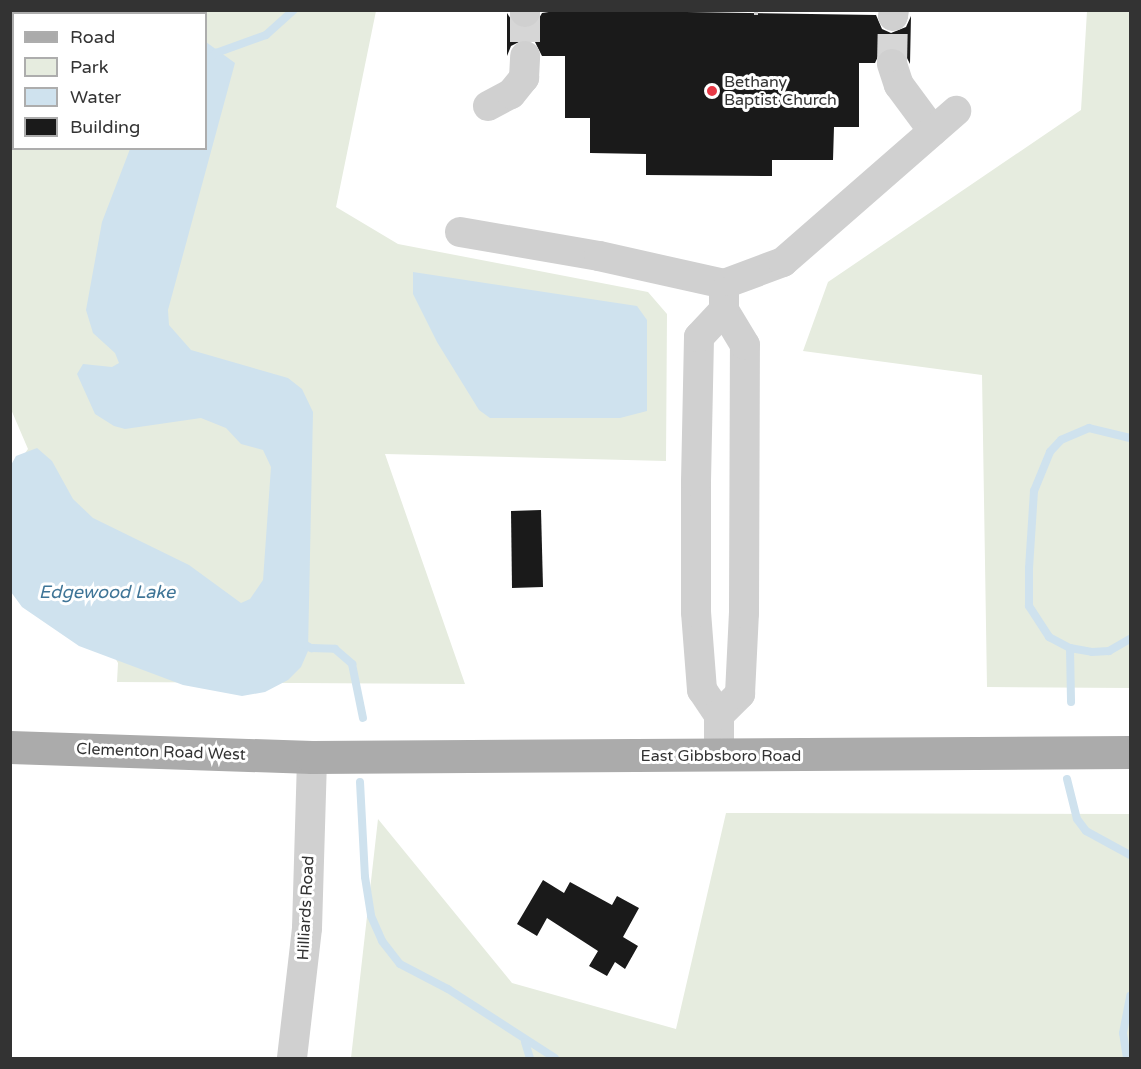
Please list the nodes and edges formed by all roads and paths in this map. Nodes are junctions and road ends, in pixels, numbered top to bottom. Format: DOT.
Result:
graph roads {
  1 [pos="525,56"];
  2 [pos="892,64"];
  3 [pos="488,106"];
  4 [pos="956,111"];
  5 [pos="933,131"];
  6 [pos="460,232"];
  7 [pos="724,297"];
  8 [pos="696,481"];
  9 [pos="745,484"];
  10 [pos="696,612"];
  11 [pos="744,613"];
  12 [pos="719,715"];
  13 [pos="10,747"];
  14 [pos="1131,752"];
  15 [pos="718,756"];
  16 [pos="312,757"];
  17 [pos="292,1059"];
  1 -- 3 [label="street"];
  2 -- 5 [label="street"];
  4 -- 5 [label="street"];
  5 -- 7 [label="street"];
  6 -- 7 [label="street"];
  7 -- 8 [label="street"];
  7 -- 9 [label="street"];
  8 -- 9 [label="street"];
  8 -- 10 [label="street"];
  9 -- 11 [label="street"];
  10 -- 11 [label="street"];
  10 -- 12 [label="street"];
  11 -- 12 [label="street"];
  12 -- 15 [label="street"];
  13 -- 16 [label="main road, Clementon Road West"];
  14 -- 15 [label="main road, East Gibbsboro Road"];
  15 -- 16 [label="main road, East Gibbsboro Road"];
  16 -- 17 [label="street, Hilliards Road"];
}
